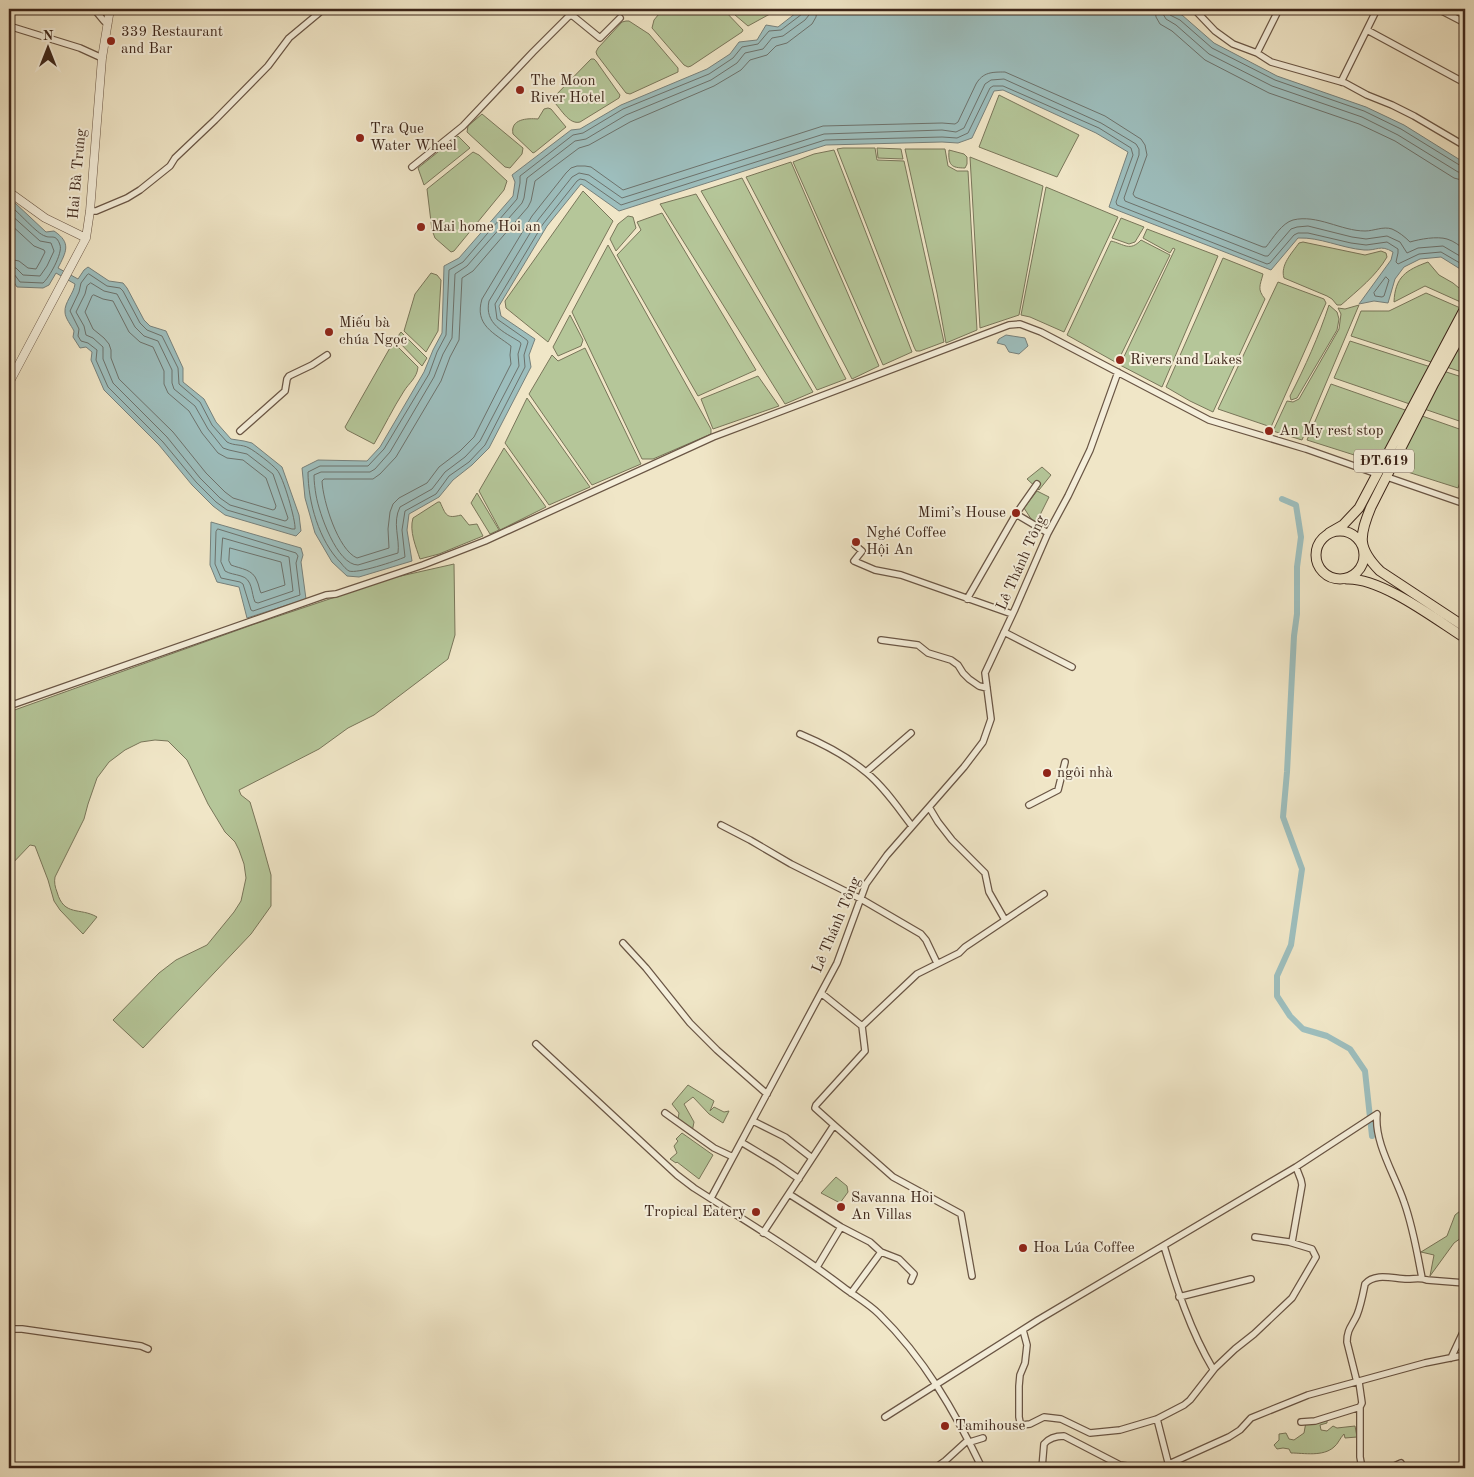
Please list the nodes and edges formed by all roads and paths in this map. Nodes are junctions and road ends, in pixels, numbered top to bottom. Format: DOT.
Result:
graph roads {
  1 [pos="94,9"];
  2 [pos="110,9"];
  3 [pos="1194,9"];
  4 [pos="1279,9"];
  5 [pos="1377,9"];
  6 [pos="1438,9"];
  7 [pos="320,12"];
  8 [pos="620,18"];
  9 [pos="1465,23"];
  10 [pos="108,24"];
  11 [pos="9,26"];
  12 [pos="1366,30"];
  13 [pos="1257,53"];
  14 [pos="102,58"];
  15 [pos="1341,82"];
  16 [pos="1465,83"];
  17 [pos="1465,146"];
  18 [pos="412,167"];
  19 [pos="9,192"];
  20 [pos="90,211"];
  21 [pos="86,238"];
  22 [pos="1465,308"];
  23 [pos="1465,326"];
  24 [pos="327,355"];
  25 [pos="1118,372"];
  26 [pos="1430,381"];
  27 [pos="9,383"];
  28 [pos="240,431"];
  29 [pos="1377,474"];
  30 [pos="1387,477"];
  31 [pos="1037,484"];
  32 [pos="1465,504"];
  33 [pos="1016,514"];
  34 [pos="1048,533"];
  35 [pos="1329,533"];
  36 [pos="856,541"];
  37 [pos="1362,546"];
  38 [pos="1345,579"];
  39 [pos="967,599"];
  40 [pos="1012,614"];
  41 [pos="1465,627"];
  42 [pos="1004,632"];
  43 [pos="1465,638"];
  44 [pos="881,640"];
  45 [pos="1072,667"];
  46 [pos="987,688"];
  47 [pos="9,706"];
  48 [pos="911,733"];
  49 [pos="800,734"];
  50 [pos="1065,762"];
  51 [pos="866,772"];
  52 [pos="1029,805"];
  53 [pos="929,807"];
  54 [pos="721,825"];
  55 [pos="912,826"];
  56 [pos="1044,894"];
  57 [pos="861,898"];
  58 [pos="1004,920"];
  59 [pos="623,943"];
  60 [pos="937,963"];
  61 [pos="821,993"];
  62 [pos="862,1026"];
  63 [pos="536,1044"];
  64 [pos="767,1094"];
  65 [pos="665,1113"];
  66 [pos="753,1121"];
  67 [pos="834,1125"];
  68 [pos="741,1142"];
  69 [pos="733,1157"];
  70 [pos="812,1158"];
  71 [pos="1296,1168"];
  72 [pos="799,1179"];
  73 [pos="789,1194"];
  74 [pos="711,1198"];
  75 [pos="841,1227"];
  76 [pos="763,1232"];
  77 [pos="1255,1237"];
  78 [pos="1292,1242"];
  79 [pos="1164,1246"];
  80 [pos="881,1252"];
  81 [pos="817,1267"];
  82 [pos="972,1276"];
  83 [pos="1422,1278"];
  84 [pos="1251,1279"];
  85 [pos="911,1281"];
  86 [pos="1465,1283"];
  87 [pos="851,1293"];
  88 [pos="1179,1297"];
  89 [pos="1465,1328"];
  90 [pos="9,1330"];
  91 [pos="1023,1330"];
  92 [pos="148,1349"];
  93 [pos="1465,1355"];
  94 [pos="1451,1358"];
  95 [pos="1213,1370"];
  96 [pos="1358,1382"];
  97 [pos="937,1384"];
  98 [pos="1360,1407"];
  99 [pos="885,1417"];
  100 [pos="1157,1419"];
  101 [pos="1300,1422"];
  102 [pos="983,1438"];
  103 [pos="969,1441"];
  104 [pos="1401,1463"];
  105 [pos="1169,1466"];
  106 [pos="935,1468"];
  107 [pos="982,1468"];
  108 [pos="1042,1468"];
  109 [pos="1362,1468"];
  110 [pos="1390,1468"];
  1 -- 10 [label="street"];
  2 -- 10 [label="street, Hai Bà Trưng"];
  3 -- 13 [label="street"];
  4 -- 13 [label="street"];
  5 -- 12 [label="street"];
  6 -- 9 [label="street"];
  7 -- 20 [label="street"];
  8 -- 18 [label="street"];
  10 -- 14 [label="street, Hai Bà Trưng"];
  11 -- 14 [label="street"];
  12 -- 15 [label="street"];
  12 -- 16 [label="street"];
  13 -- 15 [label="street"];
  14 -- 20 [label="street, Hai Bà Trưng"];
  15 -- 17 [label="street"];
  19 -- 21 [label="street"];
  20 -- 21 [label="street, Hai Bà Trưng"];
  21 -- 27 [label="street, Hai Bà Trưng"];
  22 -- 26 [label="main road, ĐT.619"];
  23 -- 26 [label="main road, ĐT.619"];
  24 -- 28 [label="street"];
  25 -- 29 [label="street"];
  25 -- 34 [label="street, Lê Thánh Tông"];
  25 -- 47 [label="street"];
  26 -- 29 [label="main road, ĐT.619"];
  26 -- 30 [label="main road, ĐT.619"];
  29 -- 35 [label="main road, ĐT.619"];
  30 -- 32 [label="street"];
  30 -- 37 [label="main road, ĐT.619"];
  31 -- 33 [label="street"];
  33 -- 34 [label="street"];
  33 -- 39 [label="street"];
  34 -- 40 [label="street, Lê Thánh Tông"];
  35 -- 37 [label="main road"];
  35 -- 38 [label="main road"];
  36 -- 39 [label="street"];
  37 -- 38 [label="main road"];
  37 -- 41 [label="main road"];
  38 -- 43 [label="main road"];
  39 -- 40 [label="street"];
  40 -- 42 [label="street, Lê Thánh Tông"];
  42 -- 45 [label="street"];
  42 -- 46 [label="street, Lê Thánh Tông"];
  44 -- 46 [label="street"];
  46 -- 53 [label="street, Lê Thánh Tông"];
  48 -- 51 [label="street"];
  49 -- 51 [label="street"];
  50 -- 52 [label="street"];
  51 -- 55 [label="street"];
  53 -- 55 [label="street, Lê Thánh Tông"];
  53 -- 58 [label="street"];
  54 -- 57 [label="street"];
  55 -- 57 [label="street, Lê Thánh Tông"];
  56 -- 58 [label="street"];
  57 -- 60 [label="street"];
  57 -- 61 [label="street, Lê Thánh Tông"];
  58 -- 60 [label="street"];
  59 -- 64 [label="street"];
  60 -- 62 [label="street"];
  61 -- 62 [label="street"];
  61 -- 64 [label="street, Lê Thánh Tông"];
  62 -- 67 [label="street"];
  63 -- 74 [label="street"];
  64 -- 66 [label="street, Lê Thánh Tông"];
  65 -- 69 [label="street"];
  66 -- 68 [label="street, Lê Thánh Tông"];
  66 -- 70 [label="street"];
  67 -- 70 [label="street"];
  67 -- 82 [label="street"];
  68 -- 69 [label="street, Lê Thánh Tông"];
  68 -- 72 [label="street"];
  69 -- 74 [label="street, Lê Thánh Tông"];
  70 -- 72 [label="street"];
  71 -- 78 [label="street"];
  71 -- 79 [label="street"];
  71 -- 83 [label="street"];
  72 -- 73 [label="street"];
  73 -- 75 [label="street"];
  73 -- 76 [label="street"];
  74 -- 76 [label="street"];
  75 -- 80 [label="street"];
  75 -- 81 [label="street"];
  76 -- 81 [label="street"];
  77 -- 78 [label="street"];
  78 -- 95 [label="street"];
  79 -- 88 [label="street"];
  79 -- 91 [label="street"];
  80 -- 85 [label="street"];
  80 -- 87 [label="street"];
  81 -- 87 [label="street"];
  83 -- 86 [label="street"];
  83 -- 96 [label="street"];
  84 -- 88 [label="street"];
  87 -- 97 [label="street"];
  88 -- 95 [label="street"];
  89 -- 94 [label="street"];
  90 -- 92 [label="street"];
  91 -- 97 [label="street"];
  91 -- 100 [label="street"];
  93 -- 94 [label="street"];
  94 -- 96 [label="street"];
  95 -- 100 [label="street"];
  96 -- 98 [label="street"];
  96 -- 105 [label="street"];
  97 -- 99 [label="street"];
  97 -- 103 [label="street"];
  98 -- 101 [label="street"];
  98 -- 109 [label="street"];
  100 -- 105 [label="street"];
  102 -- 103 [label="street"];
  103 -- 106 [label="street"];
  103 -- 107 [label="street"];
  104 -- 110 [label="street"];
  105 -- 108 [label="street"];
}
